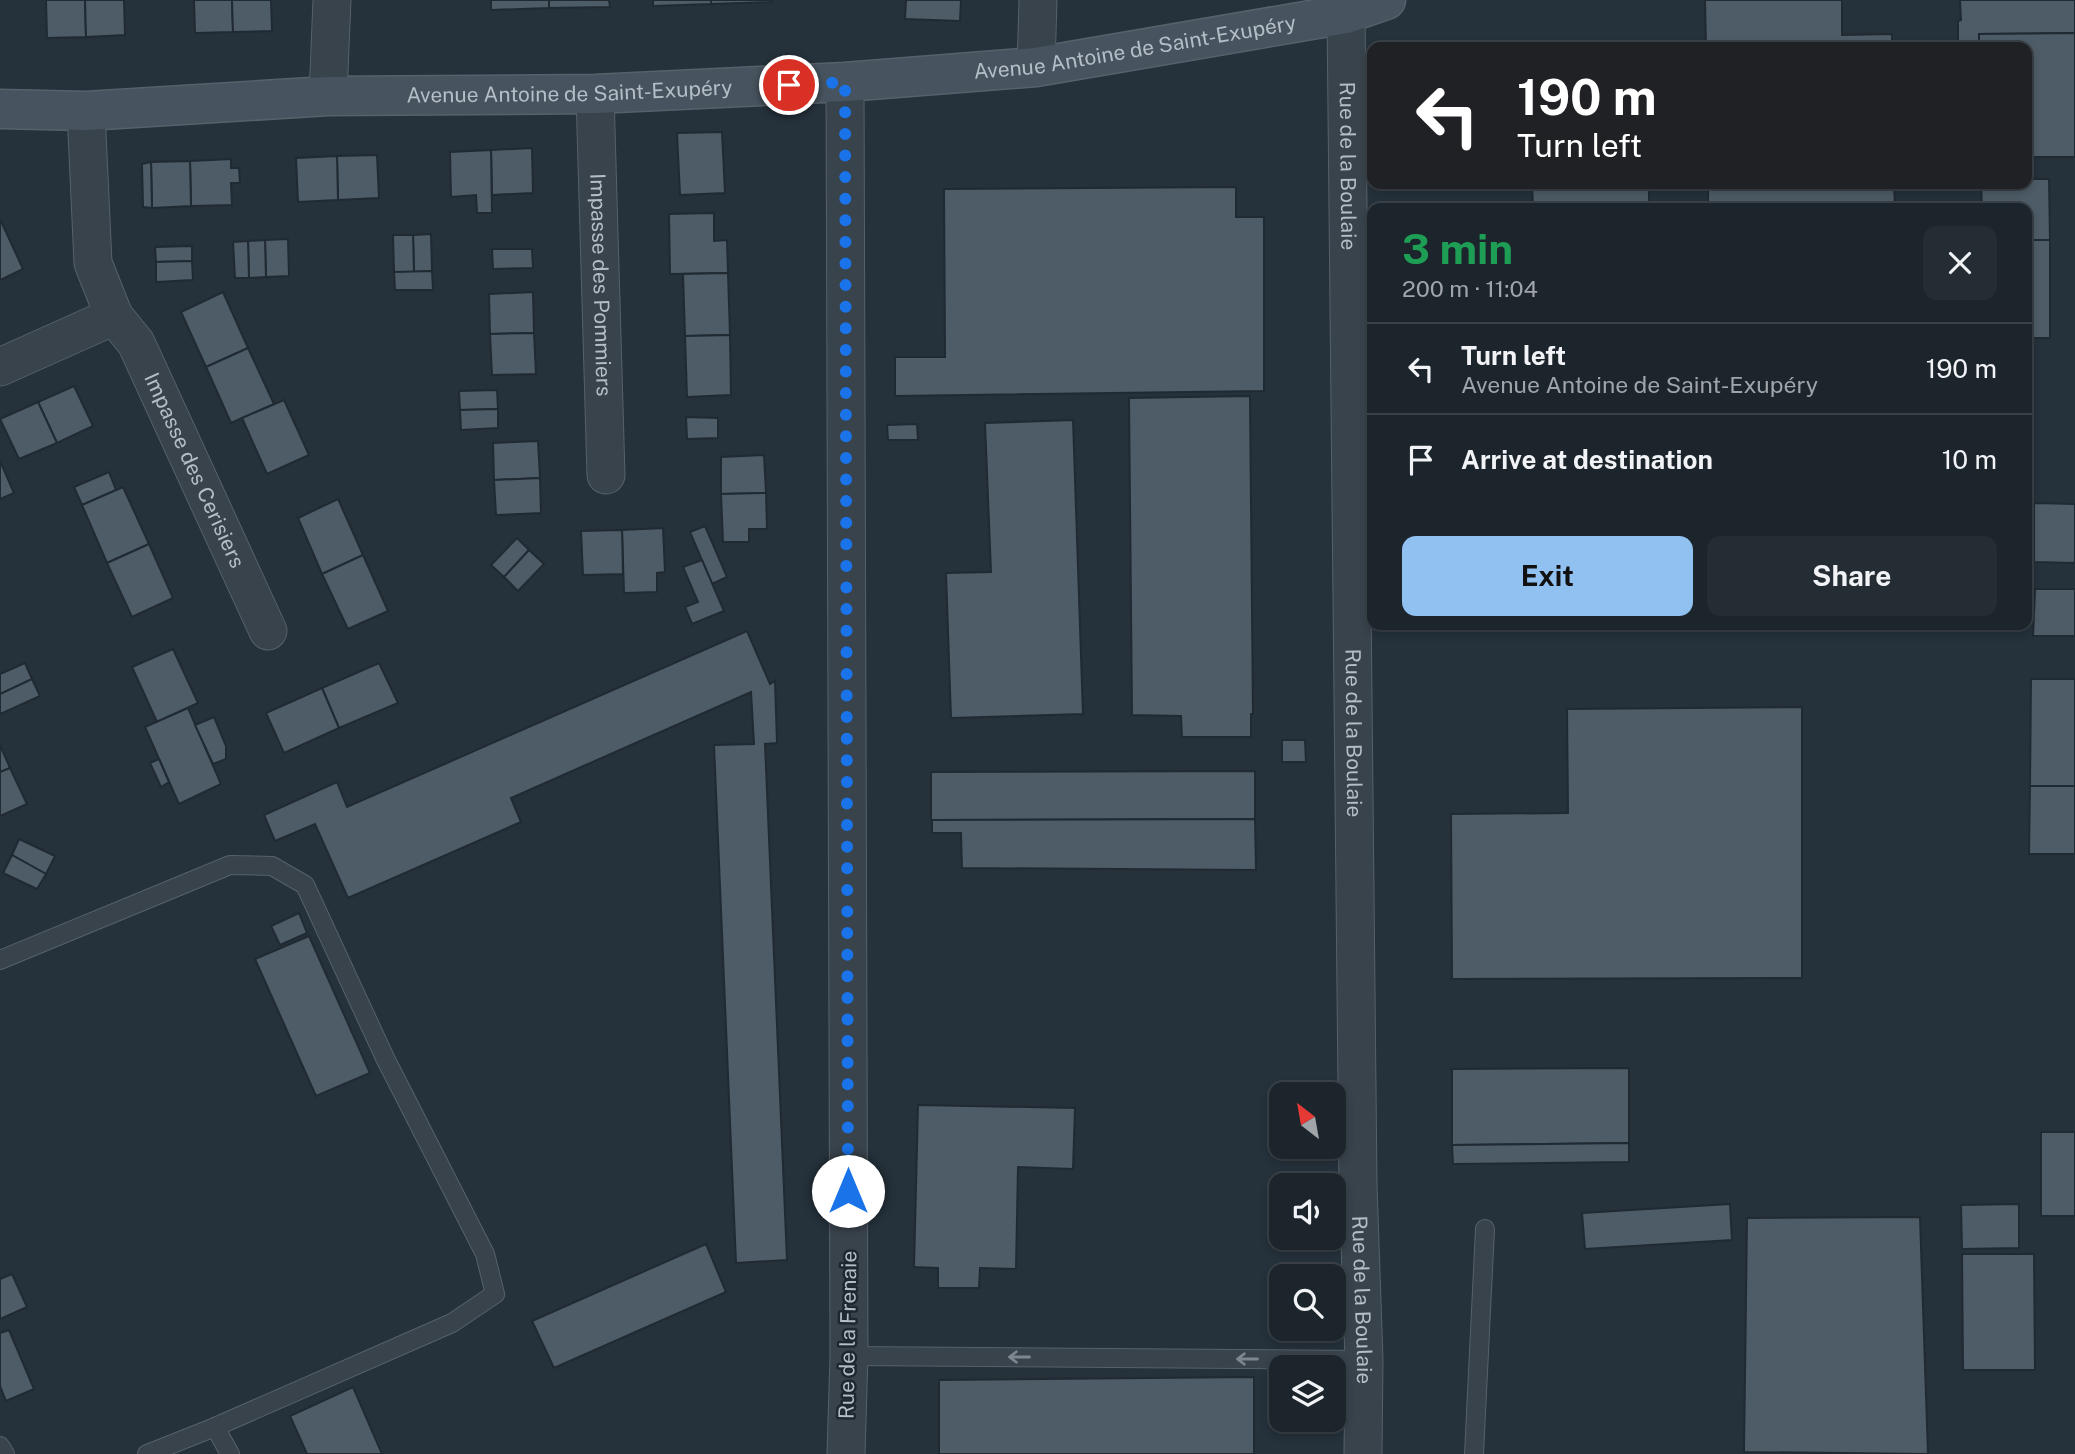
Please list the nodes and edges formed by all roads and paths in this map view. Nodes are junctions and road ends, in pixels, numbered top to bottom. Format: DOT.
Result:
graph roads {
  1 [pos="332,0"];
  2 [pos="1038,0"];
  3 [pos="1386,0"];
  4 [pos="1346,14"];
  5 [pos="1036,67"];
  6 [pos="845,82"];
  7 [pos="595,94"];
  8 [pos="328,96"];
  9 [pos="0,109"];
  10 [pos="86,111"];
  11 [pos="114,316"];
  12 [pos="0,367"];
  13 [pos="606,475"];
  14 [pos="268,631"];
  15 [pos="0,960"];
  16 [pos="1346,1173"];
  17 [pos="1346,1186"];
  18 [pos="1485,1229"];
  19 [pos="849,1356"];
  20 [pos="1364,1360"];
  21 [pos="215,1427"];
  22 [pos="0,1446"];
  23 [pos="5,1454"];
  24 [pos="147,1454"];
  25 [pos="230,1454"];
  26 [pos="846,1454"];
  27 [pos="1363,1454"];
  28 [pos="1475,1454"];
  1 -- 8 [label="street"];
  2 -- 5 [label="street"];
  3 -- 4 [label="street, Avenue Antoine de Saint-Exupéry"];
  4 -- 5 [label="street, Avenue Antoine de Saint-Exupéry"];
  4 -- 16 [label="street, Rue de la Boulaie"];
  5 -- 6 [label="street, Avenue Antoine de Saint-Exupéry"];
  6 -- 7 [label="street, Avenue Antoine de Saint-Exupéry"];
  6 -- 19 [label="street, Rue de la Frenaie"];
  7 -- 8 [label="street, Avenue Antoine de Saint-Exupéry"];
  7 -- 13 [label="street, Impasse des Pommiers"];
  8 -- 10 [label="street, Avenue Antoine de Saint-Exupéry"];
  9 -- 10 [label="street, Avenue Antoine de Saint-Exupéry"];
  10 -- 11 [label="street, Impasse des Cerisiers"];
  11 -- 12 [label="street"];
  11 -- 14 [label="street, Impasse des Cerisiers"];
  15 -- 21 [label="lane"];
  17 -- 20 [label="street, Rue de la Boulaie"];
  18 -- 28 [label="lane"];
  20 -- 19 [label="lane, one-way"];
  19 -- 26 [label="street, Rue de la Frenaie"];
  20 -- 27 [label="street, Rue de la Boulaie"];
  21 -- 24 [label="lane"];
  21 -- 25 [label="lane"];
  22 -- 23 [label="lane"];
}
